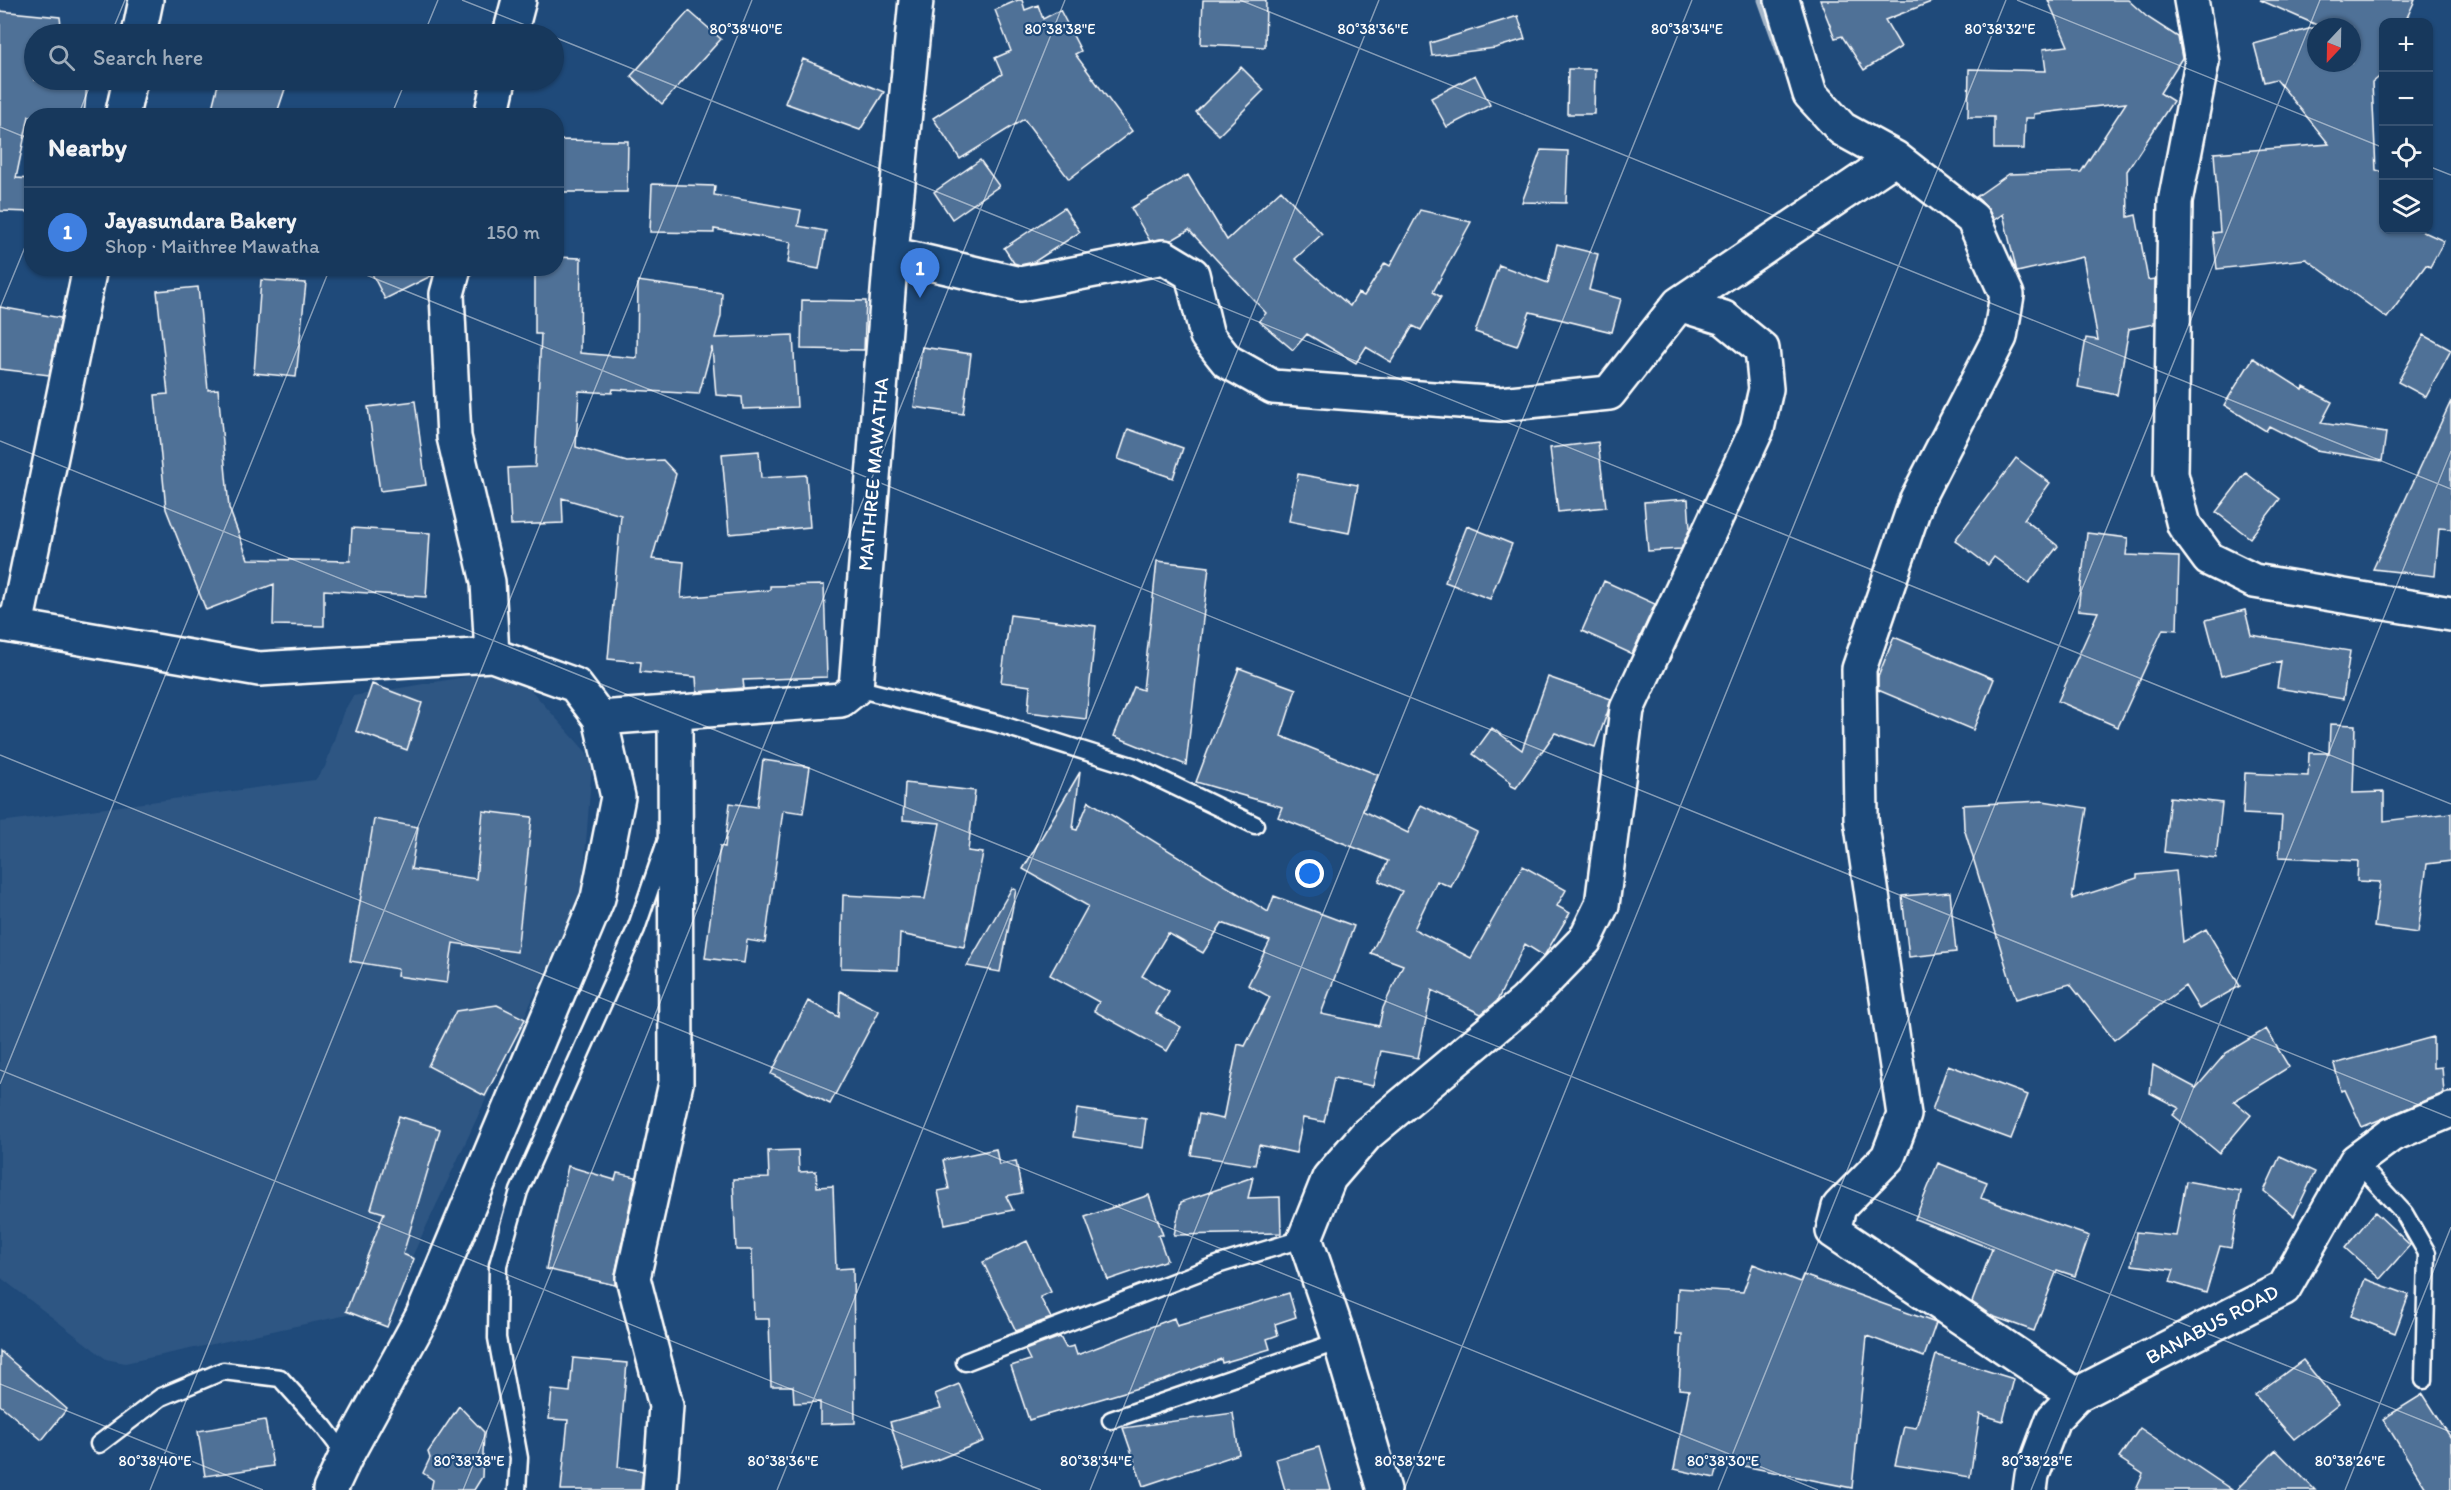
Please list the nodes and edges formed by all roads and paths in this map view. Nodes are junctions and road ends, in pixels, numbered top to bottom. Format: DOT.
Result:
graph roads {
  1 [pos="146,0"];
  2 [pos="519,0"];
  3 [pos="916,0"];
  4 [pos="1782,0"];
  5 [pos="2191,0"];
  6 [pos="141,24"];
  7 [pos="513,24"];
  8 [pos="128,90"];
  9 [pos="498,90"];
  10 [pos="124,108"];
  11 [pos="493,108"];
  12 [pos="1895,158"];
  13 [pos="891,254"];
  14 [pos="88,276"];
  15 [pos="452,276"];
  16 [pos="1679,304"];
  17 [pos="2451,614"];
  18 [pos="8,625"];
  19 [pos="492,655"];
  20 [pos="856,688"];
  21 [pos="675,712"];
  22 [pos="600,718"];
  23 [pos="676,811"];
  24 [pos="1255,825"];
  25 [pos="2451,1110"];
  26 [pos="2356,1161"];
  27 [pos="1305,1238"];
  28 [pos="1340,1341"];
  29 [pos="965,1362"];
  30 [pos="2424,1380"];
  31 [pos="2076,1395"];
  32 [pos="1111,1420"];
  33 [pos="99,1444"];
  34 [pos="346,1456"];
  35 [pos="330,1490"];
  36 [pos="517,1490"];
  37 [pos="660,1490"];
  38 [pos="1384,1490"];
  39 [pos="2030,1490"];
  1 -- 6 [label="street"];
  2 -- 7 [label="street"];
  3 -- 13 [label="street, MAITHREE MAWATHA"];
  4 -- 12 [label="street"];
  5 -- 17 [label="street"];
  8 -- 10 [label="street"];
  9 -- 11 [label="street"];
  12 -- 16 [label="street"];
  12 -- 31 [label="street"];
  13 -- 16 [label="street"];
  13 -- 20 [label="street, MAITHREE MAWATHA"];
  14 -- 18 [label="street"];
  15 -- 19 [label="street"];
  16 -- 27 [label="street"];
  18 -- 19 [label="street"];
  19 -- 22 [label="street"];
  20 -- 21 [label="street"];
  20 -- 24 [label="lane"];
  21 -- 22 [label="street"];
  21 -- 23 [label="street"];
  22 -- 34 [label="street"];
  23 -- 36 [label="lane"];
  23 -- 37 [label="street"];
  25 -- 26 [label="street, BANABUS ROAD"];
  26 -- 30 [label="lane"];
  26 -- 31 [label="street, BANABUS ROAD"];
  27 -- 28 [label="street"];
  27 -- 29 [label="lane"];
  28 -- 32 [label="lane"];
  28 -- 38 [label="street"];
  31 -- 39 [label="street, BANABUS ROAD"];
  33 -- 34 [label="lane"];
  34 -- 35 [label="street"];
}
